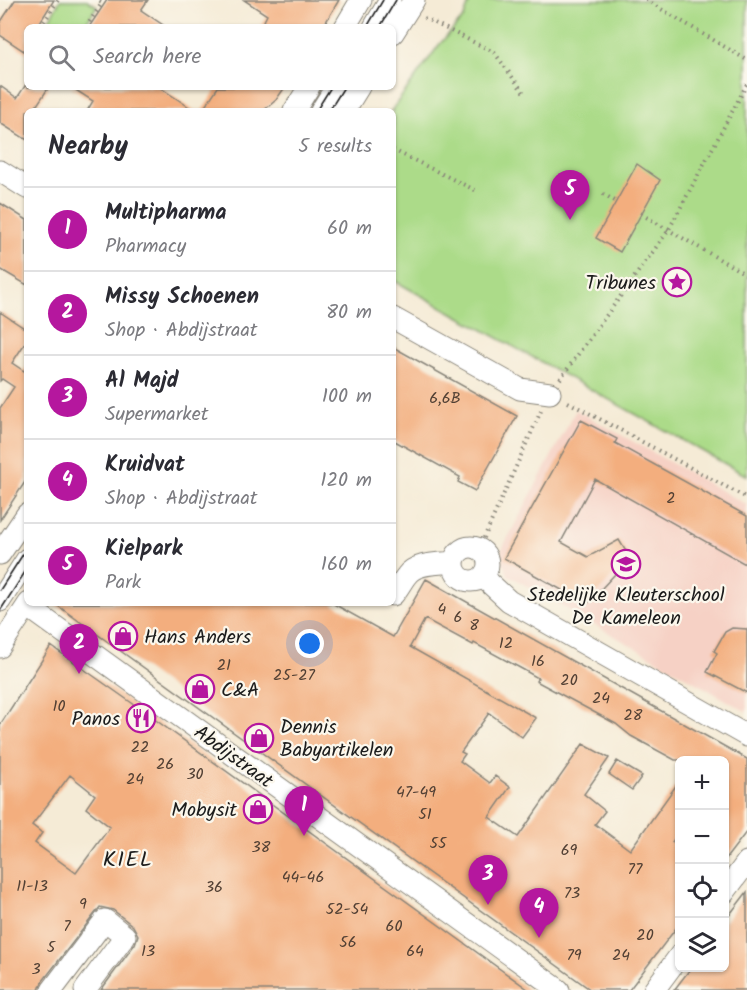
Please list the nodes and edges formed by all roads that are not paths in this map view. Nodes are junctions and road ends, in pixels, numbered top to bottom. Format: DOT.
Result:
graph roads {
  1 [pos="361,0"];
  2 [pos="404,3"];
  3 [pos="347,24"];
  4 [pos="378,24"];
  5 [pos="396,25"];
  6 [pos="307,90"];
  7 [pos="334,90"];
  8 [pos="357,90"];
  9 [pos="296,108"];
  10 [pos="323,108"];
  11 [pos="346,108"];
  12 [pos="0,171"];
  13 [pos="24,186"];
  14 [pos="396,320"];
  15 [pos="550,393"];
  16 [pos="24,518"];
  17 [pos="0,554"];
  18 [pos="453,562"];
  19 [pos="24,564"];
  20 [pos="483,577"];
  21 [pos="396,592"];
  22 [pos="0,601"];
  23 [pos="27,606"];
  24 [pos="29,606"];
  25 [pos="0,647"];
  26 [pos="747,736"];
  27 [pos="747,862"];
  28 [pos="729,886"];
  29 [pos="675,962"];
  30 [pos="52,990"];
  31 [pos="85,990"];
  32 [pos="559,990"];
  33 [pos="654,990"];
  1 -- 3 [label="street"];
  2 -- 4 [label="street"];
  2 -- 5 [label="street"];
  6 -- 9 [label="street"];
  7 -- 10 [label="street"];
  8 -- 11 [label="street"];
  12 -- 13 [label="street"];
  14 -- 15 [label="street"];
  16 -- 17 [label="street"];
  18 -- 20 [label="street"];
  18 -- 20 [label="street"];
  18 -- 21 [label="street"];
  19 -- 22 [label="street"];
  20 -- 26 [label="street"];
  23 -- 25 [label="street"];
  24 -- 32 [label="street, Abdijstraat"];
  27 -- 28 [label="street"];
  29 -- 33 [label="street"];
  30 -- 31 [label="street"];
}
